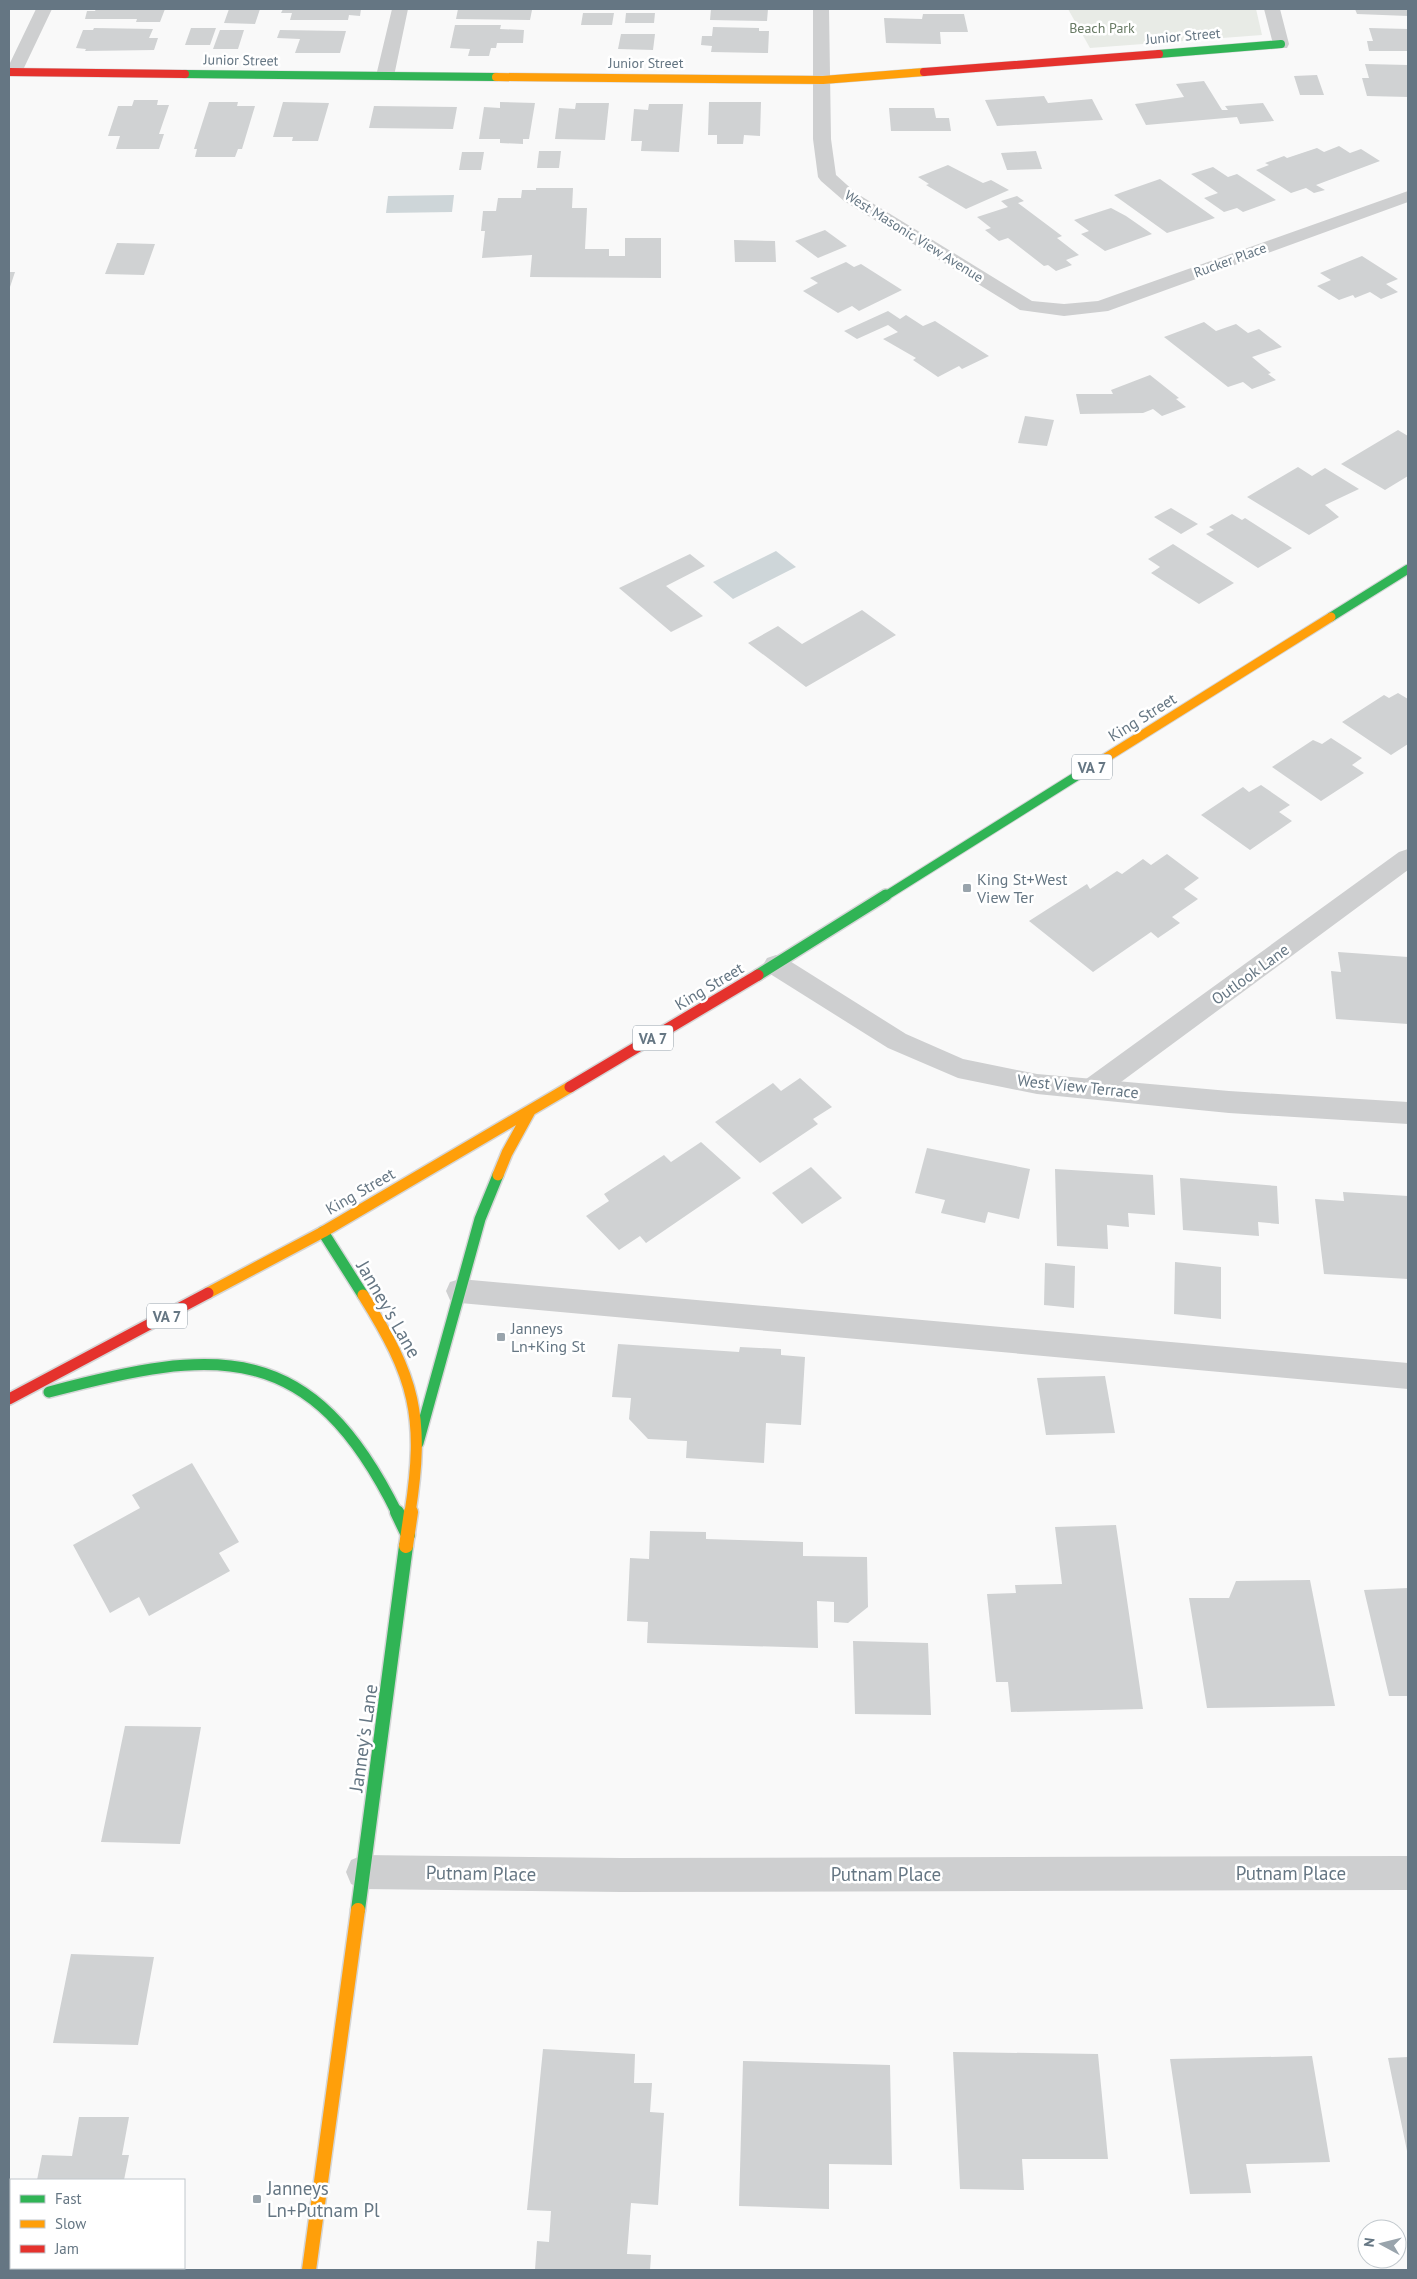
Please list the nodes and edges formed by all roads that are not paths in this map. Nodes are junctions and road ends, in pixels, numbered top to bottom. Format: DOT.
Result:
graph roads {
  1 [pos="44,9"];
  2 [pos="400,9"];
  3 [pos="821,9"];
  4 [pos="1272,9"];
  5 [pos="1281,44"];
  6 [pos="12,72"];
  7 [pos="385,76"];
  8 [pos="823,80"];
  9 [pos="1408,196"];
  10 [pos="1049,309"];
  11 [pos="1408,569"];
  12 [pos="1408,858"];
  13 [pos="776,965"];
  14 [pos="1092,1089"];
  15 [pos="531,1110"];
  16 [pos="1408,1114"];
  17 [pos="323,1232"];
  18 [pos="460,1291"];
  19 [pos="1408,1376"];
  20 [pos="9,1399"];
  21 [pos="9,1404"];
  22 [pos="418,1443"];
  23 [pos="408,1535"];
  24 [pos="363,1872"];
  25 [pos="1408,1873"];
  26 [pos="309,2270"];
  1 -- 6 [label="street"];
  2 -- 7 [label="street"];
  3 -- 8 [label="street, West Masonic View Avenue"];
  4 -- 5 [label="street"];
  5 -- 8 [label="main road, Junior Street"];
  6 -- 7 [label="main road, Junior Street"];
  7 -- 8 [label="main road, Junior Street"];
  8 -- 10 [label="street, West Masonic View Avenue"];
  9 -- 10 [label="street, Rucker Place"];
  11 -- 13 [label="main road, King Street / VA 7"];
  12 -- 14 [label="street, Outlook Lane"];
  13 -- 14 [label="street, West View Terrace"];
  13 -- 15 [label="main road, King Street / VA 7"];
  14 -- 16 [label="street, West View Terrace"];
  15 -- 17 [label="main road, King Street / VA 7"];
  15 -- 18 [label="main road"];
  17 -- 20 [label="main road, King Street / VA 7"];
  17 -- 22 [label="main road, Janney's Lane"];
  18 -- 19 [label="street"];
  18 -- 22 [label="main road"];
  21 -- 23 [label="main road"];
  22 -- 23 [label="main road, Janney's Lane"];
  23 -- 24 [label="main road, Janney's Lane"];
  24 -- 25 [label="street, Putnam Place"];
  24 -- 26 [label="main road, Janney's Lane"];
}
